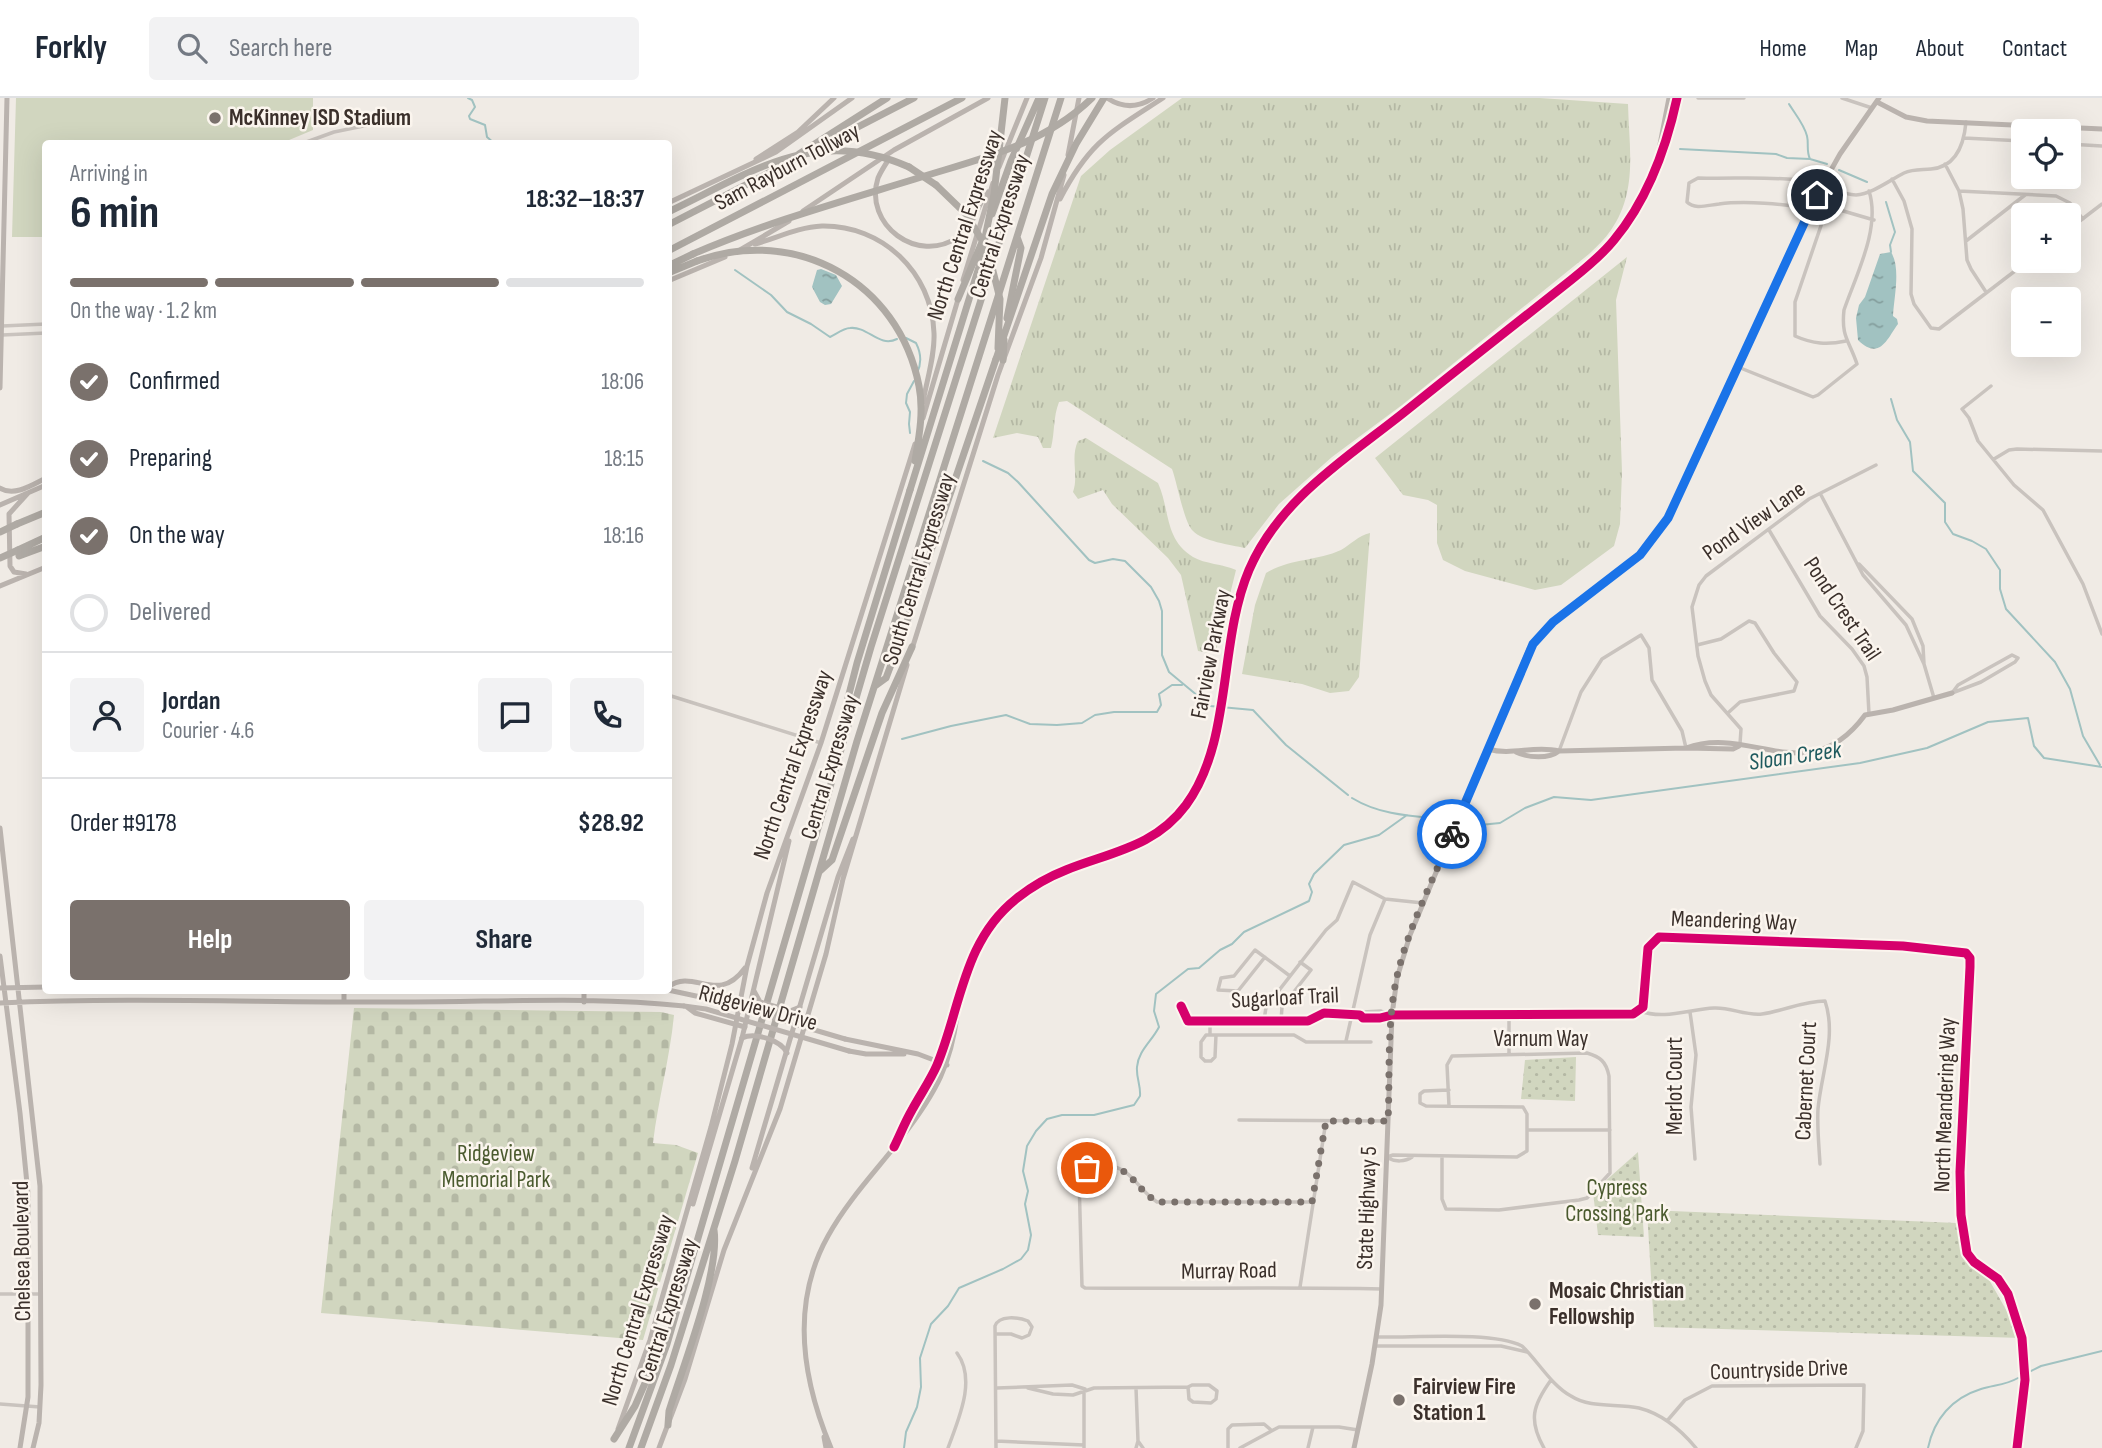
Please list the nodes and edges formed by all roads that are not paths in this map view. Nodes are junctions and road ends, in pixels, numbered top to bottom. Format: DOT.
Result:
graph roads {
  1 [pos="7,98"];
  2 [pos="834,98"];
  3 [pos="852,98"];
  4 [pos="887,98"];
  5 [pos="914,98"];
  6 [pos="962,98"];
  7 [pos="988,98"];
  8 [pos="1005,98"];
  9 [pos="1027,98"];
  10 [pos="1038,98"];
  11 [pos="1045,98"];
  12 [pos="1061,98"];
  13 [pos="1079,98"];
  14 [pos="1092,98"];
  15 [pos="1106,98"];
  16 [pos="1153,98"];
  17 [pos="1163,98"];
  18 [pos="1669,98"];
  19 [pos="1677,98"];
  20 [pos="1698,98"];
  21 [pos="1744,98"];
  22 [pos="1842,98"];
  23 [pos="1856,98"];
  24 [pos="1878,100"];
  25 [pos="1860,103"];
  26 [pos="1872,108"];
  27 [pos="1966,122"];
  28 [pos="378,123"];
  29 [pos="2102,129"];
  30 [pos="1964,138"];
  31 [pos="312,140"];
  32 [pos="2011,140"];
  33 [pos="2081,144"];
  34 [pos="2102,145"];
  35 [pos="894,150"];
  36 [pos="1945,164"];
  37 [pos="1655,170"];
  38 [pos="769,173"];
  39 [pos="723,178"];
  40 [pos="1892,179"];
  41 [pos="1824,183"];
  42 [pos="991,187"];
  43 [pos="1869,191"];
  44 [pos="1959,191"];
  45 [pos="2026,195"];
  46 [pos="672,201"];
  47 [pos="2102,204"];
  48 [pos="1056,208"];
  49 [pos="1809,209"];
  50 [pos="672,210"];
  51 [pos="2083,219"];
  52 [pos="1874,220"];
  53 [pos="672,223"];
  54 [pos="1017,237"];
  55 [pos="1966,241"];
  56 [pos="745,247"];
  57 [pos="672,249"];
  58 [pos="695,258"];
  59 [pos="672,265"];
  60 [pos="672,271"];
  61 [pos="2012,273"];
  62 [pos="672,279"];
  63 [pos="1986,292"];
  64 [pos="958,299"];
  65 [pos="42,324"];
  66 [pos="1,326"];
  67 [pos="42,333"];
  68 [pos="1,335"];
  69 [pos="1846,341"];
  70 [pos="1000,359"];
  71 [pos="1738,367"];
  72 [pos="1991,386"];
  73 [pos="0,388"];
  74 [pos="915,443"];
  75 [pos="2102,452"];
  76 [pos="1994,459"];
  77 [pos="1876,465"];
  78 [pos="42,480"];
  79 [pos="42,487"];
  80 [pos="0,488"];
  81 [pos="910,490"];
  82 [pos="28,493"];
  83 [pos="1820,495"];
  84 [pos="0,505"];
  85 [pos="42,513"];
  86 [pos="1768,530"];
  87 [pos="0,533"];
  88 [pos="42,539"];
  89 [pos="42,547"];
  90 [pos="18,553"];
  91 [pos="0,559"];
  92 [pos="1859,564"];
  93 [pos="42,568"];
  94 [pos="26,574"];
  95 [pos="0,586"];
  96 [pos="2102,634"];
  97 [pos="1697,645"];
  98 [pos="912,647"];
  99 [pos="1924,664"];
  100 [pos="874,686"];
  101 [pos="1952,692"];
  102 [pos="672,696"];
  103 [pos="1934,698"];
  104 [pos="1728,713"];
  105 [pos="1869,714"];
  106 [pos="821,743"];
  107 [pos="1739,746"];
  108 [pos="1488,748"];
  109 [pos="1686,748"];
  110 [pos="1559,751"];
  111 [pos="794,821"];
  112 [pos="0,828"];
  113 [pos="858,828"];
  114 [pos="807,862"];
  115 [pos="819,873"];
  116 [pos="1385,899"];
  117 [pos="1423,903"];
  118 [pos="1968,954"];
  119 [pos="0,957"];
  120 [pos="1265,957"];
  121 [pos="1300,962"];
  122 [pos="747,966"];
  123 [pos="1290,975"];
  124 [pos="672,986"];
  125 [pos="42,987"];
  126 [pos="2,988"];
  127 [pos="19,988"];
  128 [pos="962,988"];
  129 [pos="672,990"];
  130 [pos="754,991"];
  131 [pos="344,994"];
  132 [pos="584,994"];
  133 [pos="21,1002"];
  134 [pos="344,1002"];
  135 [pos="584,1002"];
  136 [pos="3,1003"];
  137 [pos="1181,1006"];
  138 [pos="800,1007"];
  139 [pos="749,1011"];
  140 [pos="1640,1011"];
  141 [pos="1690,1012"];
  142 [pos="1352,1014"];
  143 [pos="1392,1015"];
  144 [pos="1509,1016"];
  145 [pos="1210,1021"];
  146 [pos="1264,1021"];
  147 [pos="1281,1021"];
  148 [pos="746,1024"];
  149 [pos="796,1025"];
  150 [pos="793,1035"];
  151 [pos="1210,1035"];
  152 [pos="1216,1035"];
  153 [pos="742,1038"];
  154 [pos="1346,1042"];
  155 [pos="1371,1042"];
  156 [pos="787,1053"];
  157 [pos="918,1054"];
  158 [pos="1509,1056"];
  159 [pos="939,1062"];
  160 [pos="947,1065"];
  161 [pos="1449,1090"];
  162 [pos="1450,1106"];
  163 [pos="1239,1120"];
  164 [pos="1326,1121"];
  165 [pos="1388,1121"];
  166 [pos="1527,1130"];
  167 [pos="1610,1130"];
  168 [pos="894,1147"];
  169 [pos="1442,1157"];
  170 [pos="1387,1158"];
  171 [pos="1695,1159"];
  172 [pos="1820,1164"];
  173 [pos="745,1191"];
  174 [pos="1312,1202"];
  175 [pos="684,1222"];
  176 [pos="714,1228"];
  177 [pos="1300,1287"];
  178 [pos="1382,1289"];
  179 [pos="0,1294"];
  180 [pos="28,1294"];
  181 [pos="41,1294"];
  182 [pos="672,1328"];
  183 [pos="995,1334"];
  184 [pos="1376,1338"];
  185 [pos="1375,1346"];
  186 [pos="1529,1352"];
  187 [pos="957,1353"];
  188 [pos="1552,1379"];
  189 [pos="1188,1387"];
  190 [pos="996,1388"];
  191 [pos="1028,1388"];
  192 [pos="1136,1388"];
  193 [pos="1084,1389"];
  194 [pos="0,1404"];
  195 [pos="28,1406"];
  196 [pos="40,1407"];
  197 [pos="1667,1421"];
  198 [pos="668,1426"];
  199 [pos="1313,1427"];
  200 [pos="1271,1430"];
  201 [pos="1358,1430"];
  202 [pos="614,1439"];
  203 [pos="996,1441"];
  204 [pos="1138,1441"];
  205 [pos="1024,1443"];
  206 [pos="1084,1446"];
  207 [pos="20,1448"];
  208 [pos="33,1448"];
  209 [pos="610,1448"];
  210 [pos="629,1448"];
  211 [pos="641,1448"];
  212 [pos="659,1448"];
  213 [pos="828,1448"];
  214 [pos="948,1448"];
  215 [pos="996,1448"];
  216 [pos="1032,1448"];
  217 [pos="1136,1448"];
  218 [pos="1143,1448"];
  219 [pos="1228,1448"];
  220 [pos="1240,1448"];
  221 [pos="1308,1448"];
  222 [pos="1354,1448"];
  223 [pos="1544,1448"];
  224 [pos="1696,1448"];
  225 [pos="1856,1448"];
  226 [pos="2017,1448"];
  1 -- 66 [label="main road"];
  2 -- 39 [label="main road"];
  3 -- 39 [label="main road"];
  4 -- 38 [label="highway"];
  5 -- 38 [label="highway, Sam Rayburn Tollway"];
  6 -- 57 [label="highway, Sam Rayburn Tollway"];
  7 -- 35 [label="main road"];
  8 -- 81 [label="highway, bridge"];
  9 -- 42 [label="main road, North Central Expressway"];
  10 -- 64 [label="highway"];
  11 -- 114 [label="highway, Central Expressway"];
  12 -- 54 [label="highway, Central Expressway"];
  13 -- 48 [label="main road, South Central Expressway"];
  14 -- 58 [label="highway, bridge"];
  15 -- 16 [label="main road"];
  15 -- 70 [label="highway, bridge"];
  17 -- 48 [label="main road"];
  18 -- 37 [label="main road, Fairview Parkway"];
  19 -- 37 [label="main road, Fairview Parkway"];
  20 -- 21 [label="street"];
  22 -- 25 [label="street"];
  23 -- 25 [label="street"];
  24 -- 26 [label="main road, State Highway 5"];
  24 -- 27 [label="main road"];
  25 -- 26 [label="street"];
  26 -- 41 [label="main road, State Highway 5"];
  27 -- 29 [label="main road"];
  27 -- 30 [label="street"];
  28 -- 31 [label="street"];
  30 -- 32 [label="street"];
  30 -- 36 [label="street"];
  33 -- 34 [label="street"];
  35 -- 42 [label="main road"];
  35 -- 56 [label="main road"];
  36 -- 40 [label="street"];
  36 -- 44 [label="street"];
  37 -- 128 [label="main road, Fairview Parkway"];
  38 -- 53 [label="highway, Sam Rayburn Tollway"];
  39 -- 46 [label="main road"];
  40 -- 43 [label="street"];
  40 -- 63 [label="street"];
  41 -- 43 [label="street"];
  41 -- 49 [label="main road, State Highway 5"];
  41 -- 49 [label="street"];
  42 -- 64 [label="main road, North Central Expressway"];
  43 -- 52 [label="street"];
  44 -- 45 [label="street"];
  44 -- 55 [label="street"];
  45 -- 51 [label="street"];
  45 -- 55 [label="street"];
  47 -- 51 [label="street"];
  48 -- 70 [label="main road, South Central Expressway"];
  49 -- 71 [label="main road, State Highway 5"];
  50 -- 70 [label="highway, bridge"];
  52 -- 69 [label="street"];
  52 -- 69 [label="street"];
  54 -- 70 [label="highway"];
  54 -- 100 [label="highway, Central Expressway"];
  55 -- 63 [label="street"];
  56 -- 62 [label="main road"];
  56 -- 74 [label="main road"];
  58 -- 59 [label="highway"];
  58 -- 60 [label="highway"];
  58 -- 81 [label="highway, bridge"];
  61 -- 63 [label="street"];
  64 -- 74 [label="main road, North Central Expressway"];
  65 -- 66 [label="street"];
  66 -- 68 [label="main road"];
  67 -- 68 [label="street"];
  68 -- 73 [label="main road"];
  69 -- 71 [label="street"];
  70 -- 98 [label="main road, South Central Expressway"];
  70 -- 100 [label="highway"];
  71 -- 108 [label="main road, State Highway 5"];
  72 -- 76 [label="street"];
  74 -- 106 [label="main road, North Central Expressway"];
  75 -- 76 [label="street"];
  76 -- 96 [label="street"];
  77 -- 83 [label="street, Pond View Lane"];
  78 -- 80 [label="main road"];
  79 -- 82 [label="main road"];
  81 -- 114 [label="highway"];
  82 -- 84 [label="main road"];
  82 -- 94 [label="main road"];
  83 -- 86 [label="street, Pond View Lane"];
  83 -- 92 [label="street"];
  85 -- 87 [label="highway, bridge"];
  86 -- 97 [label="street, Pond View Lane"];
  86 -- 105 [label="street, Pond Crest Trail"];
  88 -- 90 [label="highway"];
  89 -- 90 [label="highway"];
  90 -- 91 [label="highway, bridge"];
  92 -- 99 [label="street"];
  92 -- 99 [label="street"];
  93 -- 94 [label="main road"];
  94 -- 95 [label="main road"];
  97 -- 104 [label="street, Pond View Lane"];
  97 -- 104 [label="street"];
  98 -- 113 [label="main road, South Central Expressway"];
  98 -- 115 [label="highway"];
  99 -- 103 [label="street"];
  100 -- 115 [label="highway, Central Expressway"];
  101 -- 101 [label="street"];
  101 -- 103 [label="main road"];
  102 -- 106 [label="street"];
  103 -- 105 [label="main road"];
  104 -- 107 [label="street, Pond View Lane"];
  105 -- 107 [label="main road"];
  106 -- 111 [label="main road, North Central Expressway"];
  107 -- 109 [label="main road"];
  108 -- 110 [label="main road"];
  108 -- 117 [label="main road, State Highway 5"];
  109 -- 110 [label="main road"];
  109 -- 110 [label="street"];
  111 -- 122 [label="main road, North Central Expressway"];
  111 -- 130 [label="main road"];
  112 -- 127 [label="main road, Chelsea Boulevard"];
  113 -- 138 [label="main road"];
  113 -- 173 [label="main road, South Central Expressway"];
  114 -- 182 [label="highway, Central Expressway"];
  115 -- 176 [label="highway, Central Expressway"];
  116 -- 117 [label="street"];
  116 -- 121 [label="street"];
  116 -- 142 [label="street"];
  117 -- 143 [label="main road, State Highway 5"];
  118 -- 140 [label="main road, Meandering Way"];
  118 -- 226 [label="main road, North Meandering Way"];
  119 -- 126 [label="main road, Chelsea Boulevard"];
  120 -- 120 [label="street"];
  120 -- 123 [label="street"];
  121 -- 123 [label="street"];
  121 -- 147 [label="street"];
  122 -- 124 [label="main road"];
  122 -- 175 [label="main road, North Central Expressway"];
  123 -- 146 [label="street"];
  125 -- 127 [label="main road"];
  126 -- 127 [label="main road"];
  126 -- 136 [label="main road, Chelsea Boulevard"];
  127 -- 133 [label="main road, Chelsea Boulevard"];
  128 -- 159 [label="main road, Fairview Parkway"];
  128 -- 160 [label="main road, Fairview Parkway"];
  129 -- 139 [label="main road, Ridgeview Drive, bridge"];
  130 -- 138 [label="main road, bridge"];
  130 -- 139 [label="main road, bridge"];
  131 -- 134 [label="main road"];
  132 -- 135 [label="main road"];
  133 -- 134 [label="main road, Ridgeview Drive"];
  133 -- 136 [label="main road, Ridgeview Drive"];
  133 -- 181 [label="main road, Chelsea Boulevard"];
  134 -- 135 [label="main road, Ridgeview Drive"];
  135 -- 148 [label="main road, Ridgeview Drive, bridge"];
  136 -- 180 [label="main road, Chelsea Boulevard"];
  137 -- 145 [label="street, Sugarloaf Trail"];
  138 -- 149 [label="main road, bridge"];
  139 -- 148 [label="main road, bridge"];
  139 -- 149 [label="main road, Ridgeview Drive, bridge"];
  140 -- 141 [label="street"];
  140 -- 144 [label="main road"];
  141 -- 171 [label="street, Merlot Court"];
  141 -- 172 [label="street, Cabernet Court"];
  142 -- 143 [label="street, Sugarloaf Trail"];
  142 -- 147 [label="street, Sugarloaf Trail"];
  142 -- 154 [label="street"];
  143 -- 144 [label="main road"];
  143 -- 165 [label="main road, State Highway 5"];
  144 -- 158 [label="street"];
  145 -- 146 [label="street, Sugarloaf Trail"];
  145 -- 151 [label="street"];
  146 -- 147 [label="street, Sugarloaf Trail"];
  148 -- 150 [label="main road, Ridgeview Drive, bridge"];
  148 -- 153 [label="main road, bridge"];
  149 -- 150 [label="main road, bridge"];
  149 -- 157 [label="main road, Ridgeview Drive, bridge"];
  150 -- 156 [label="main road, bridge"];
  150 -- 157 [label="main road, Ridgeview Drive, bridge"];
  151 -- 152 [label="street"];
  151 -- 152 [label="street"];
  152 -- 154 [label="street"];
  153 -- 156 [label="main road, bridge"];
  153 -- 175 [label="main road"];
  154 -- 155 [label="street"];
  156 -- 173 [label="main road"];
  157 -- 159 [label="main road, Ridgeview Drive"];
  158 -- 161 [label="street, Varnum Way"];
  158 -- 167 [label="street, Varnum Way"];
  159 -- 160 [label="main road, Ridgeview Drive"];
  159 -- 168 [label="main road, Fairview Parkway"];
  160 -- 168 [label="main road, Fairview Parkway"];
  161 -- 162 [label="street"];
  161 -- 162 [label="street"];
  162 -- 166 [label="street"];
  163 -- 164 [label="street"];
  164 -- 165 [label="street"];
  164 -- 174 [label="street"];
  165 -- 170 [label="main road, State Highway 5"];
  166 -- 167 [label="street"];
  166 -- 169 [label="street"];
  167 -- 169 [label="street"];
  168 -- 213 [label="main road, Fairview Parkway"];
  169 -- 170 [label="street"];
  170 -- 178 [label="main road, State Highway 5"];
  173 -- 198 [label="main road, South Central Expressway"];
  174 -- 177 [label="street"];
  174 -- 177 [label="street, Murray Road"];
  175 -- 202 [label="main road, North Central Expressway"];
  176 -- 198 [label="highway"];
  176 -- 211 [label="highway, Central Expressway"];
  177 -- 178 [label="street, Murray Road"];
  178 -- 184 [label="main road, State Highway 5"];
  179 -- 180 [label="street"];
  180 -- 181 [label="street"];
  180 -- 195 [label="main road, Chelsea Boulevard"];
  181 -- 196 [label="main road, Chelsea Boulevard"];
  182 -- 202 [label="highway"];
  182 -- 210 [label="highway, Central Expressway"];
  183 -- 183 [label="street"];
  183 -- 190 [label="street"];
  184 -- 185 [label="main road, State Highway 5"];
  184 -- 186 [label="street"];
  185 -- 186 [label="street"];
  185 -- 201 [label="main road, State Highway 5"];
  186 -- 188 [label="street"];
  187 -- 214 [label="street"];
  188 -- 197 [label="street"];
  188 -- 223 [label="street"];
  189 -- 189 [label="street"];
  189 -- 192 [label="street"];
  190 -- 191 [label="street"];
  190 -- 203 [label="street"];
  191 -- 193 [label="street"];
  191 -- 193 [label="street"];
  192 -- 193 [label="street"];
  192 -- 204 [label="street"];
  193 -- 206 [label="street"];
  194 -- 195 [label="street"];
  195 -- 196 [label="street"];
  195 -- 207 [label="main road, Chelsea Boulevard"];
  196 -- 208 [label="main road"];
  197 -- 224 [label="street"];
  197 -- 225 [label="street, Countryside Drive"];
  198 -- 212 [label="main road, South Central Expressway"];
  199 -- 200 [label="street"];
  199 -- 201 [label="street"];
  199 -- 221 [label="street"];
  200 -- 219 [label="street"];
  200 -- 220 [label="street"];
  201 -- 222 [label="main road, State Highway 5"];
  202 -- 209 [label="main road, North Central Expressway"];
  203 -- 205 [label="street"];
  203 -- 215 [label="street"];
  204 -- 217 [label="street"];
  204 -- 218 [label="street"];
  205 -- 206 [label="street"];
  205 -- 216 [label="street"];
}
